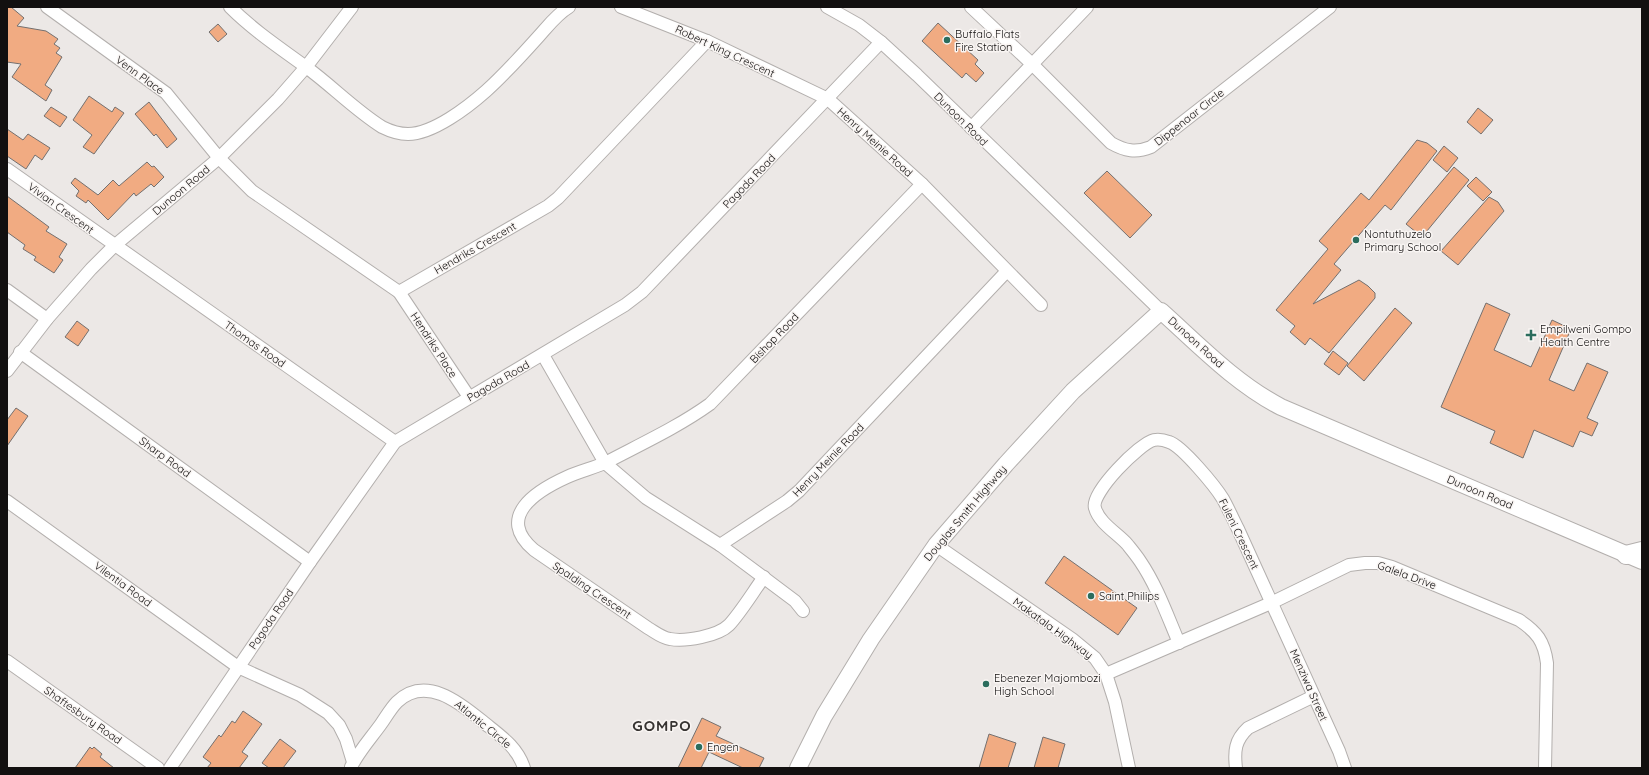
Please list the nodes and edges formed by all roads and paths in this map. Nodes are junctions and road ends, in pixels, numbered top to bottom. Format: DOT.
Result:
graph roads {
  1 [pos="47,7"];
  2 [pos="230,7"];
  3 [pos="352,7"];
  4 [pos="569,7"];
  5 [pos="621,7"];
  6 [pos="827,7"];
  7 [pos="971,7"];
  8 [pos="1087,7"];
  9 [pos="1330,7"];
  10 [pos="707,41"];
  11 [pos="881,42"];
  12 [pos="1032,64"];
  13 [pos="306,67"];
  14 [pos="828,99"];
  15 [pos="971,128"];
  16 [pos="219,158"];
  17 [pos="7,169"];
  18 [pos="922,184"];
  19 [pos="114,246"];
  20 [pos="1007,271"];
  21 [pos="7,290"];
  22 [pos="400,292"];
  23 [pos="1041,305"];
  24 [pos="1161,311"];
  25 [pos="48,319"];
  26 [pos="20,352"];
  27 [pos="543,355"];
  28 [pos="7,371"];
  29 [pos="469,397"];
  30 [pos="395,442"];
  31 [pos="605,463"];
  32 [pos="7,501"];
  33 [pos="720,545"];
  34 [pos="936,545"];
  35 [pos="1637,556"];
  36 [pos="310,562"];
  37 [pos="764,577"];
  38 [pos="1272,603"];
  39 [pos="803,611"];
  40 [pos="1178,643"];
  41 [pos="7,661"];
  42 [pos="238,667"];
  43 [pos="1106,674"];
  44 [pos="1314,696"];
  45 [pos="352,765"];
  46 [pos="158,768"];
  47 [pos="170,768"];
  48 [pos="524,768"];
  49 [pos="798,768"];
  50 [pos="1129,768"];
  51 [pos="1236,768"];
  52 [pos="1345,768"];
  53 [pos="1545,768"];
  1 -- 16 [label="street, Venn Place"];
  2 -- 13 [label="street"];
  3 -- 13 [label="street, Dunoon Road"];
  4 -- 13 [label="street"];
  5 -- 10 [label="street, Robert King Crescent"];
  6 -- 11 [label="street, Dunoon Road"];
  7 -- 12 [label="street, Dippenaar Circle"];
  8 -- 12 [label="street"];
  9 -- 12 [label="street, Dippenaar Circle"];
  10 -- 14 [label="street, Robert King Crescent"];
  10 -- 22 [label="street, Hendriks Crescent"];
  11 -- 14 [label="street, Pagoda Road"];
  11 -- 15 [label="street, Dunoon Road"];
  12 -- 15 [label="street"];
  13 -- 16 [label="street, Dunoon Road"];
  14 -- 18 [label="street, Henry Meinie Road"];
  14 -- 27 [label="street, Pagoda Road"];
  15 -- 24 [label="street, Dunoon Road"];
  16 -- 19 [label="street, Dunoon Road"];
  16 -- 22 [label="street"];
  17 -- 19 [label="street, Vivian Crescent"];
  18 -- 20 [label="street, Henry Meinie Road"];
  18 -- 31 [label="street, Bishop Road"];
  19 -- 25 [label="street, Dunoon Road"];
  19 -- 30 [label="street, Thomas Road"];
  20 -- 23 [label="street, Henry Meinie Road"];
  20 -- 33 [label="street, Henry Meinie Road"];
  21 -- 25 [label="street"];
  22 -- 29 [label="street, Hendriks Place"];
  24 -- 34 [label="street, Douglas Smith Highway"];
  24 -- 35 [label="street, Dunoon Road"];
  25 -- 26 [label="street, Dunoon Road"];
  26 -- 28 [label="street, Dunoon Road"];
  26 -- 36 [label="street, Sharp Road"];
  27 -- 29 [label="street, Pagoda Road"];
  27 -- 31 [label="street"];
  29 -- 30 [label="street, Pagoda Road"];
  30 -- 36 [label="street, Pagoda Road"];
  31 -- 33 [label="street"];
  31 -- 37 [label="street, Spalding Crescent"];
  32 -- 42 [label="street, Vilentia Road"];
  33 -- 37 [label="street"];
  34 -- 43 [label="street, Makatala Highway"];
  34 -- 49 [label="street, Douglas Smith Highway"];
  36 -- 42 [label="street, Pagoda Road"];
  37 -- 39 [label="street"];
  38 -- 40 [label="street, Galela Drive"];
  38 -- 40 [label="street, Fuleni Crescent"];
  38 -- 44 [label="street, Menziwa Street"];
  38 -- 53 [label="street, Galela Drive"];
  40 -- 43 [label="street, Galela Drive"];
  41 -- 46 [label="street, Shaftesbury Road"];
  42 -- 45 [label="street, Vilentia Road"];
  42 -- 47 [label="street, Pagoda Road"];
  43 -- 50 [label="street, Makatala Highway"];
  44 -- 51 [label="street"];
  44 -- 52 [label="street, Menziwa Street"];
  45 -- 48 [label="street, Atlantic Circle"];
}
